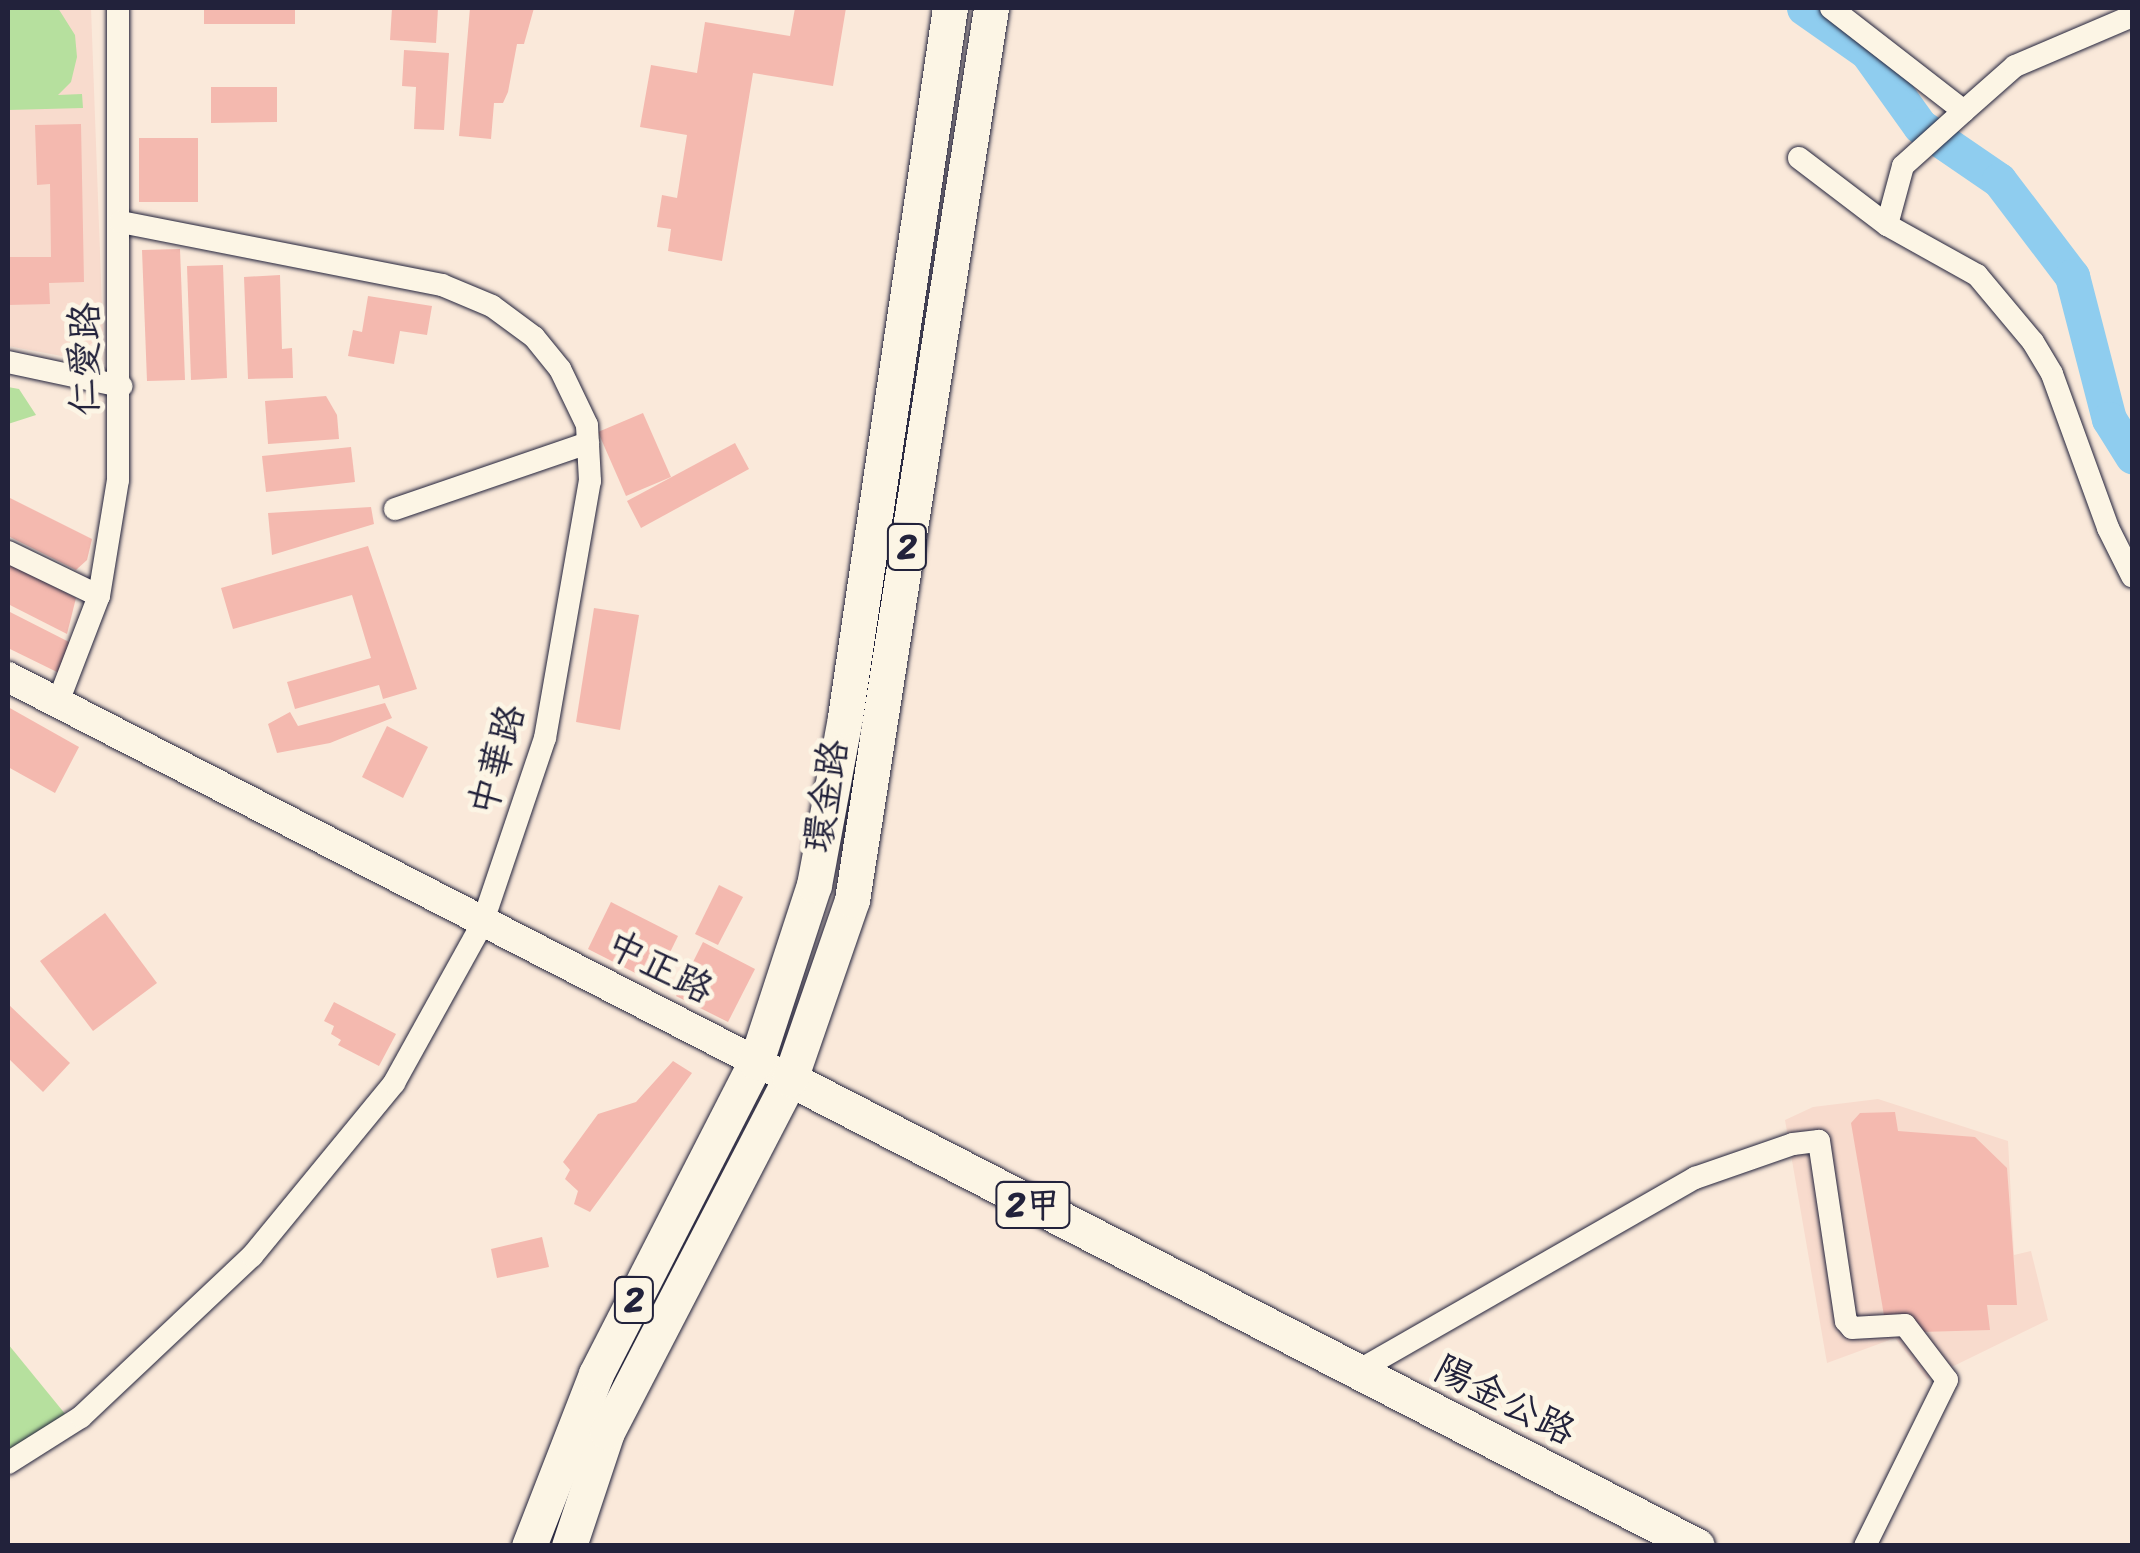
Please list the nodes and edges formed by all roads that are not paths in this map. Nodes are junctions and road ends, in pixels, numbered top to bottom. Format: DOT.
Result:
graph roads {
  1 [pos="118,8"];
  2 [pos="950,8"];
  3 [pos="990,8"];
  4 [pos="1831,8"];
  5 [pos="2132,16"];
  6 [pos="1964,111"];
  7 [pos="1799,158"];
  8 [pos="120,222"];
  9 [pos="1887,225"];
  10 [pos="8,362"];
  11 [pos="121,386"];
  12 [pos="588,444"];
  13 [pos="395,510"];
  14 [pos="8,552"];
  15 [pos="2132,576"];
  16 [pos="99,596"];
  17 [pos="8,677"];
  18 [pos="58,702"];
  19 [pos="482,924"];
  20 [pos="756,1062"];
  21 [pos="790,1080"];
  22 [pos="1275,1330"];
  23 [pos="1356,1372"];
  24 [pos="8,1463"];
  25 [pos="529,1546"];
  26 [pos="570,1546"];
  27 [pos="1696,1546"];
  28 [pos="1865,1546"];
  1 -- 8 [label="street, 仁愛路"];
  2 -- 20 [label="main road, 環金路 / 2"];
  3 -- 21 [label="main road, 環金路 / 2"];
  4 -- 6 [label="street"];
  5 -- 6 [label="street"];
  6 -- 9 [label="street"];
  7 -- 9 [label="street"];
  8 -- 11 [label="street, 仁愛路"];
  8 -- 12 [label="street, 中華路"];
  9 -- 15 [label="street"];
  10 -- 11 [label="street"];
  11 -- 16 [label="street, 仁愛路"];
  12 -- 13 [label="street"];
  12 -- 19 [label="street, 中華路"];
  14 -- 16 [label="street"];
  16 -- 18 [label="street, 仁愛路"];
  17 -- 18 [label="street, 中正路"];
  18 -- 19 [label="street, 中正路"];
  19 -- 20 [label="street, 中正路"];
  19 -- 24 [label="street, 中華路"];
  20 -- 21 [label="street, 中正路"];
  20 -- 25 [label="main road, 環金路 / 2"];
  21 -- 22 [label="main road, 中正路 / 2甲"];
  21 -- 26 [label="main road, 環金路 / 2"];
  22 -- 23 [label="main road, 陽金公路 / 2甲"];
  23 -- 27 [label="main road, 陽金公路 / 2甲"];
  23 -- 28 [label="street"];
}
